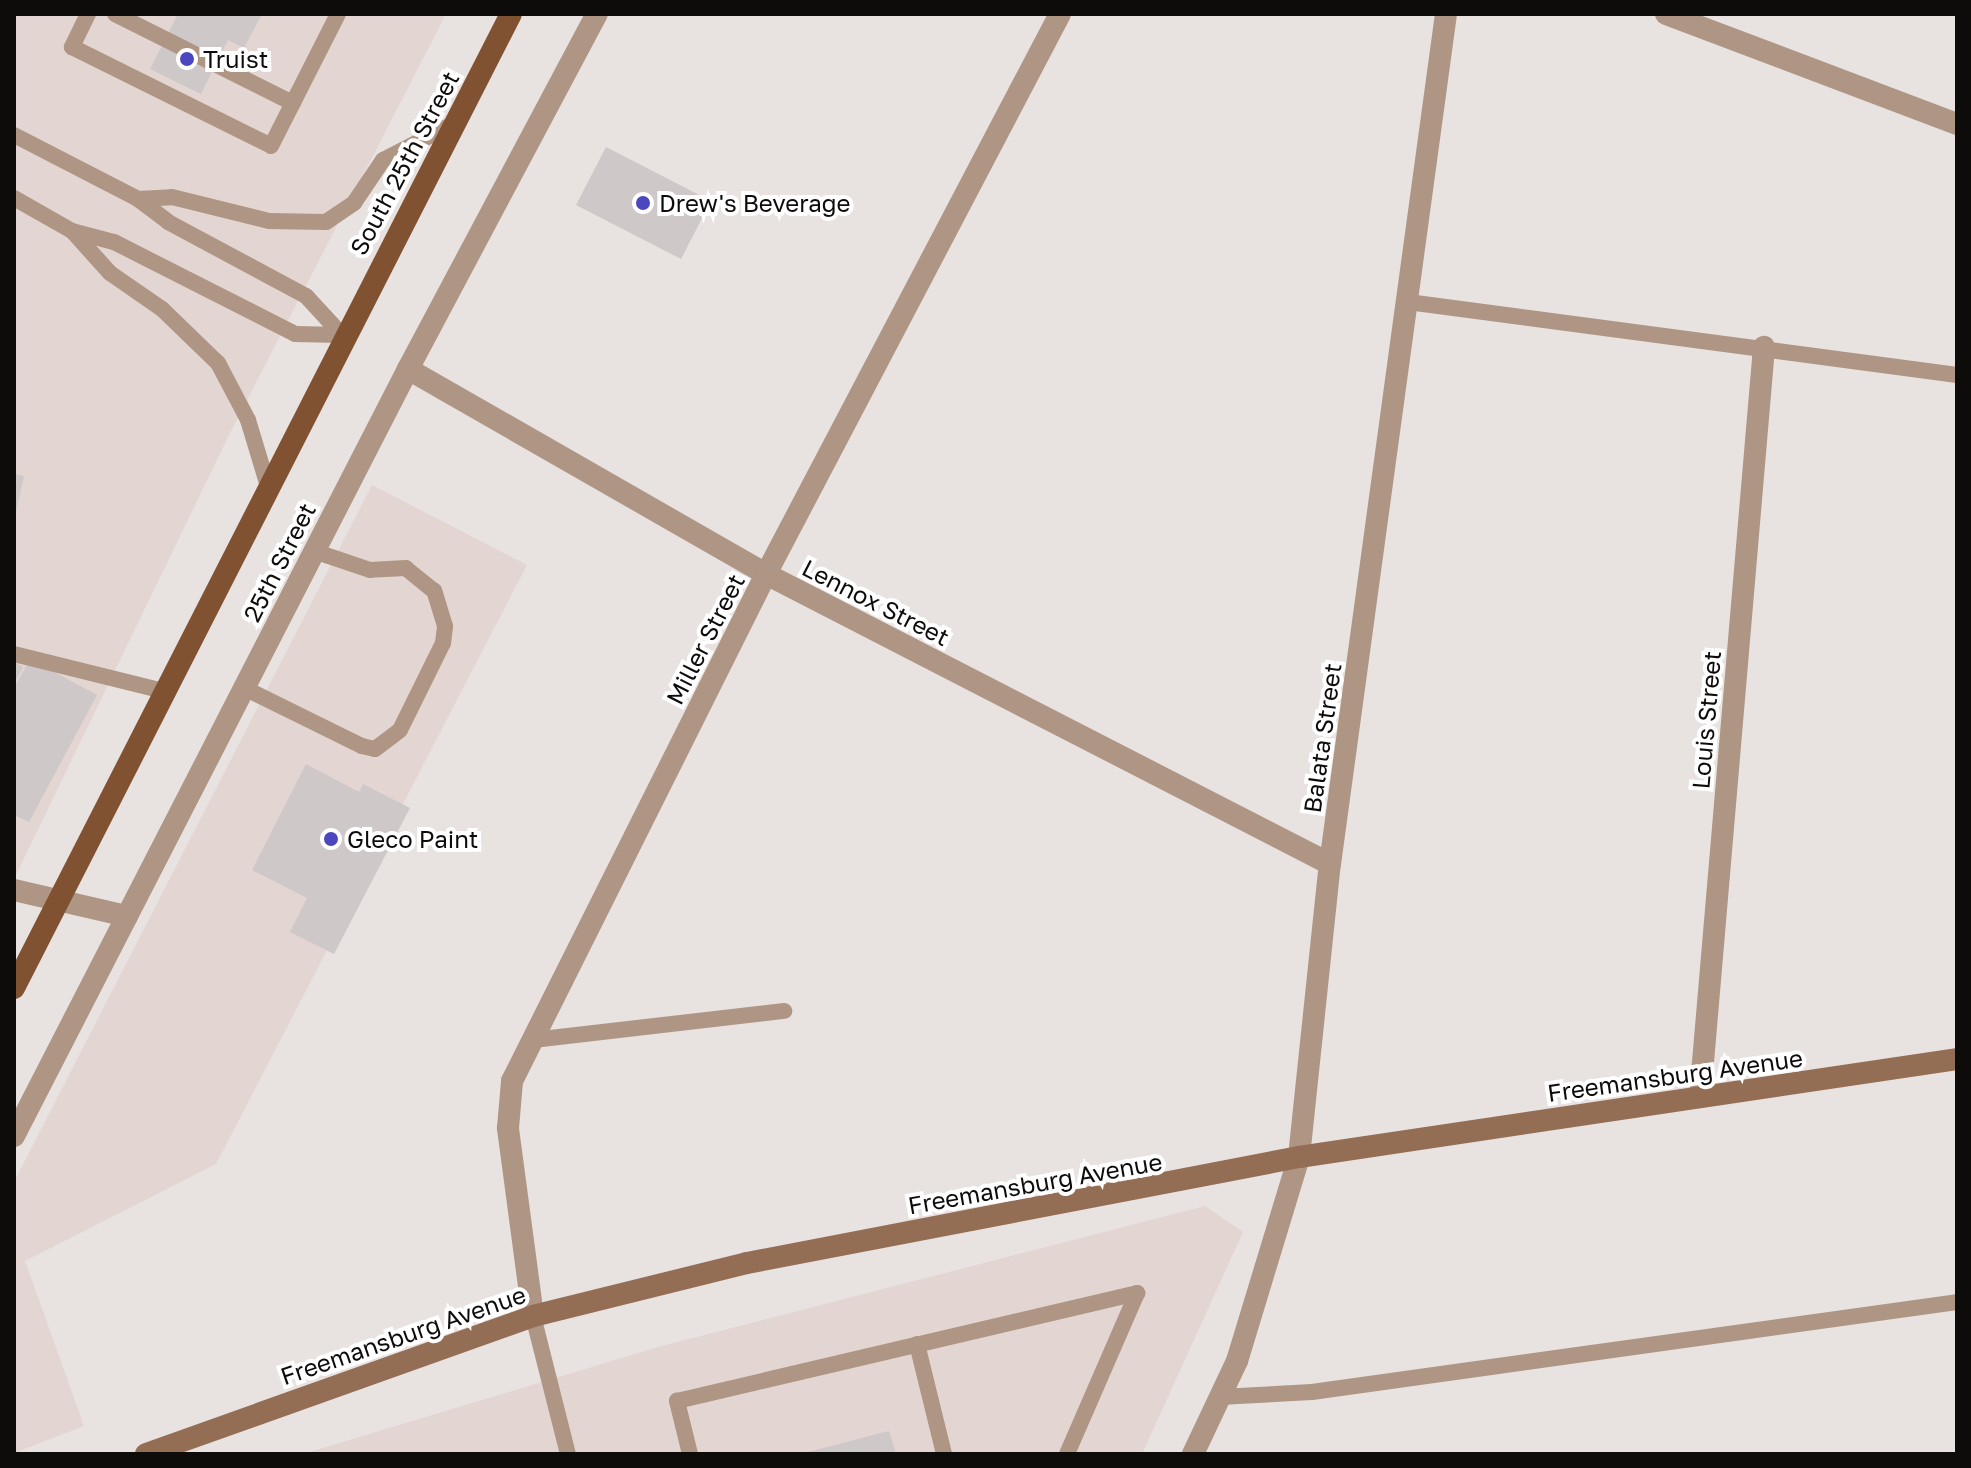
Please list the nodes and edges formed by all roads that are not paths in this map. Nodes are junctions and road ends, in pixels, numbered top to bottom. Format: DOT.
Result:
graph roads {
  1 [pos="88,14"];
  2 [pos="115,14"];
  3 [pos="338,14"];
  4 [pos="511,14"];
  5 [pos="597,14"];
  6 [pos="1060,14"];
  7 [pos="1446,14"];
  8 [pos="1666,14"];
  9 [pos="293,103"];
  10 [pos="455,123"];
  11 [pos="1957,124"];
  12 [pos="14,135"];
  13 [pos="14,198"];
  14 [pos="138,199"];
  15 [pos="72,231"];
  16 [pos="1408,302"];
  17 [pos="342,335"];
  18 [pos="1764,347"];
  19 [pos="408,369"];
  20 [pos="1957,375"];
  21 [pos="267,483"];
  22 [pos="314,551"];
  23 [pos="766,574"];
  24 [pos="14,654"];
  25 [pos="244,688"];
  26 [pos="163,691"];
  27 [pos="1330,864"];
  28 [pos="14,890"];
  29 [pos="57,900"];
  30 [pos="127,916"];
  31 [pos="14,988"];
  32 [pos="784,1011"];
  33 [pos="533,1040"];
  34 [pos="1957,1059"];
  35 [pos="1700,1097"];
  36 [pos="14,1136"];
  37 [pos="1299,1157"];
  38 [pos="1957,1302"];
  39 [pos="533,1316"];
  40 [pos="917,1344"];
  41 [pos="1220,1397"];
  42 [pos="146,1454"];
  43 [pos="568,1454"];
  44 [pos="690,1454"];
  45 [pos="944,1454"];
  46 [pos="1067,1454"];
  47 [pos="1193,1454"];
  1 -- 9 [label="lane"];
  2 -- 9 [label="lane"];
  3 -- 9 [label="lane"];
  4 -- 10 [label="main road, South 25th Street"];
  5 -- 19 [label="street, 25th Street"];
  6 -- 23 [label="street, Miller Street"];
  7 -- 16 [label="street, Balata Street"];
  8 -- 11 [label="street"];
  10 -- 14 [label="lane"];
  10 -- 17 [label="main road, South 25th Street"];
  12 -- 14 [label="lane"];
  13 -- 15 [label="lane"];
  14 -- 17 [label="lane"];
  15 -- 17 [label="lane"];
  15 -- 21 [label="lane"];
  16 -- 18 [label="lane"];
  16 -- 27 [label="street, Balata Street"];
  17 -- 21 [label="main road, 25th Street"];
  18 -- 20 [label="lane"];
  18 -- 35 [label="street, Louis Street"];
  19 -- 22 [label="street, 25th Street"];
  19 -- 23 [label="street, Lennox Street"];
  21 -- 26 [label="main road, 25th Street"];
  22 -- 25 [label="street, 25th Street"];
  22 -- 25 [label="lane"];
  23 -- 27 [label="street, Lennox Street"];
  23 -- 33 [label="street, Miller Street"];
  24 -- 26 [label="lane"];
  25 -- 30 [label="street, 25th Street"];
  26 -- 29 [label="main road, 25th Street"];
  27 -- 37 [label="street, Balata Street"];
  28 -- 29 [label="street"];
  29 -- 30 [label="street"];
  29 -- 31 [label="main road, 25th Street"];
  30 -- 36 [label="street, 25th Street"];
  32 -- 33 [label="lane"];
  33 -- 39 [label="street, Miller Street"];
  34 -- 35 [label="main road, Freemansburg Avenue"];
  35 -- 37 [label="main road, Freemansburg Avenue"];
  37 -- 39 [label="main road, Freemansburg Avenue"];
  37 -- 41 [label="street, Balata Street"];
  38 -- 41 [label="lane"];
  39 -- 42 [label="main road, Freemansburg Avenue"];
  39 -- 43 [label="lane"];
  40 -- 44 [label="lane"];
  40 -- 45 [label="lane"];
  40 -- 46 [label="lane"];
  41 -- 47 [label="street, Balata Street"];
}
